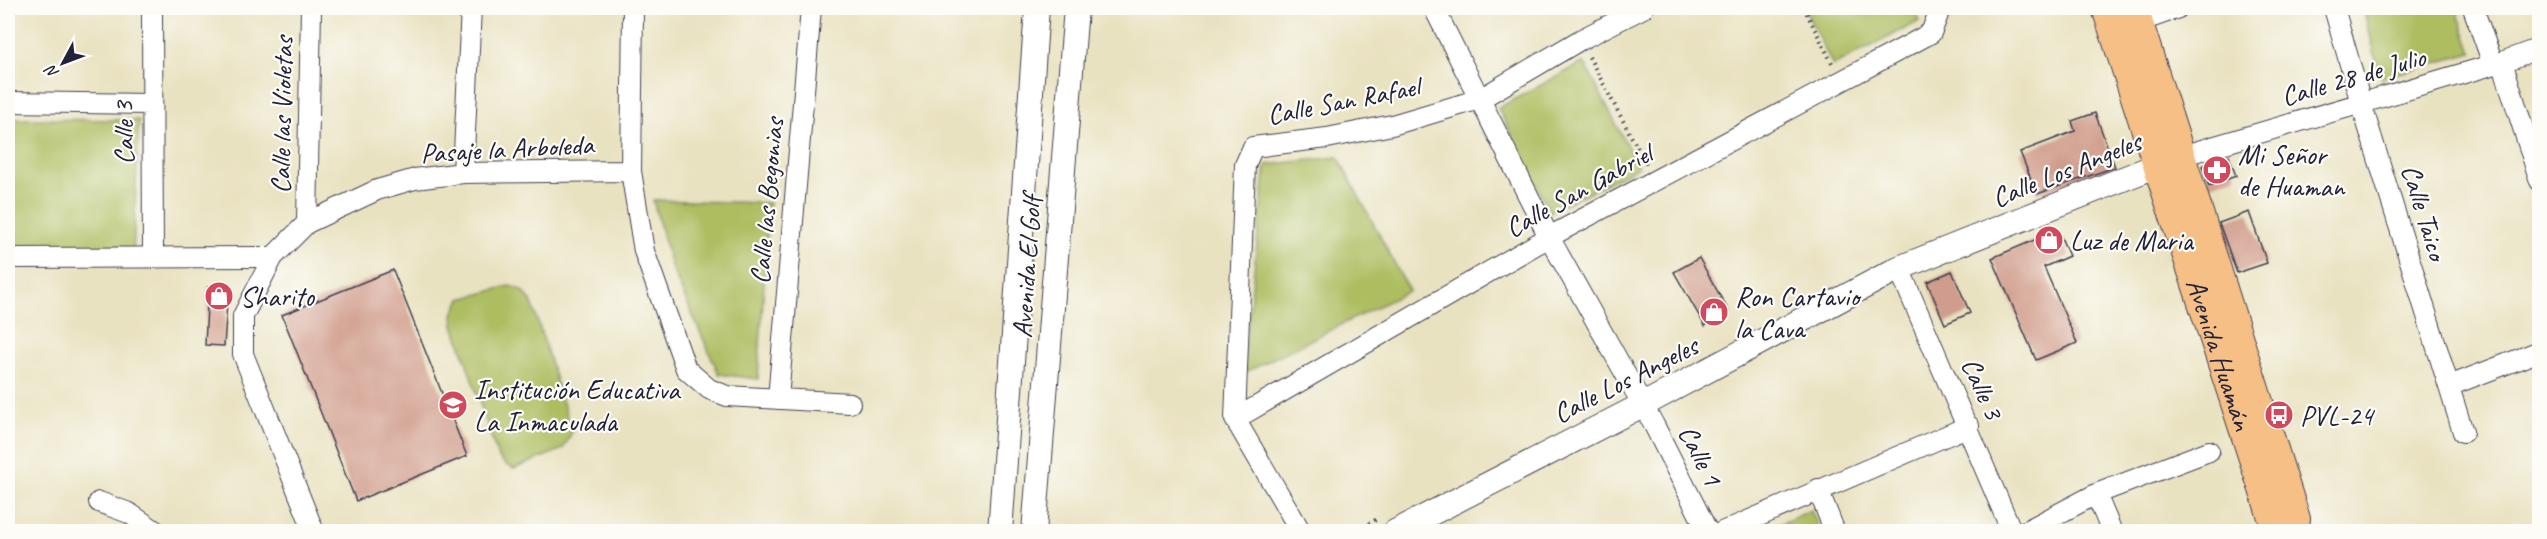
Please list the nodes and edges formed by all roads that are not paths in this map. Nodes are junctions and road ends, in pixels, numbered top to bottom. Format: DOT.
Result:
graph roads {
  1 [pos="152,8"];
  2 [pos="311,8"];
  3 [pos="471,8"];
  4 [pos="633,8"];
  5 [pos="811,8"];
  6 [pos="1037,8"];
  7 [pos="1076,8"];
  8 [pos="1434,8"];
  9 [pos="1643,8"];
  10 [pos="1937,8"];
  11 [pos="2107,8"];
  12 [pos="2178,8"];
  13 [pos="2334,8"];
  14 [pos="2473,8"];
  15 [pos="2135,15"];
  16 [pos="2540,48"];
  17 [pos="2497,63"];
  18 [pos="1480,99"];
  19 [pos="8,102"];
  20 [pos="2361,103"];
  21 [pos="151,104"];
  22 [pos="2170,160"];
  23 [pos="631,171"];
  24 [pos="464,173"];
  25 [pos="2540,182"];
  26 [pos="307,223"];
  27 [pos="1549,237"];
  28 [pos="273,256"];
  29 [pos="8,258"];
  30 [pos="153,258"];
  31 [pos="1899,268"];
  32 [pos="2540,351"];
  33 [pos="2449,386"];
  34 [pos="778,399"];
  35 [pos="850,403"];
  36 [pos="1642,405"];
  37 [pos="1007,411"];
  38 [pos="1045,411"];
  39 [pos="1235,419"];
  40 [pos="1969,426"];
  41 [pos="2463,432"];
  42 [pos="2209,451"];
  43 [pos="1818,489"];
  44 [pos="2097,494"];
  45 [pos="99,502"];
  46 [pos="157,531"];
  47 [pos="314,531"];
  48 [pos="999,531"];
  49 [pos="1034,531"];
  50 [pos="1301,531"];
  51 [pos="1395,531"];
  52 [pos="1708,531"];
  53 [pos="1722,531"];
  54 [pos="1835,531"];
  55 [pos="2012,531"];
  56 [pos="2024,531"];
  57 [pos="2112,531"];
  58 [pos="2278,531"];
  59 [pos="2299,531"];
  1 -- 21 [label="street, Calle 3"];
  2 -- 26 [label="street, Calle las Violetas"];
  3 -- 24 [label="street"];
  4 -- 23 [label="street"];
  5 -- 34 [label="street, Calle las Begonias"];
  6 -- 37 [label="street, Avenida El Golf"];
  7 -- 38 [label="street, Avenida El Golf"];
  8 -- 18 [label="street, Calle 1"];
  9 -- 18 [label="street, Calle San Rafael"];
  10 -- 27 [label="street, Calle San Gabriel"];
  11 -- 22 [label="main road, Avenida Huamán"];
  12 -- 15 [label="street"];
  13 -- 20 [label="street, Calle Taico"];
  14 -- 17 [label="street"];
  15 -- 22 [label="main road, Avenida Huamán"];
  16 -- 17 [label="street, Calle 28 de Julio"];
  17 -- 20 [label="street, Calle 28 de Julio"];
  17 -- 25 [label="street"];
  18 -- 27 [label="street, Calle 1"];
  18 -- 39 [label="street, Calle San Rafael"];
  19 -- 21 [label="street"];
  20 -- 22 [label="street, Calle 28 de Julio"];
  20 -- 33 [label="street, Calle Taico"];
  21 -- 30 [label="street, Calle 3"];
  22 -- 31 [label="street, Calle Los Angeles"];
  22 -- 58 [label="main road, Avenida Huamán"];
  22 -- 59 [label="main road, Avenida Huamán"];
  23 -- 24 [label="street, Pasaje la Arboleda"];
  23 -- 34 [label="street"];
  24 -- 26 [label="street, Pasaje la Arboleda"];
  26 -- 28 [label="street, Pasaje la Arboleda"];
  27 -- 36 [label="street, Calle 1"];
  27 -- 39 [label="street, Calle San Gabriel"];
  28 -- 30 [label="street"];
  28 -- 47 [label="street, Pasaje la Arboleda"];
  29 -- 30 [label="street"];
  31 -- 36 [label="street, Calle Los Angeles"];
  31 -- 40 [label="street, Calle 3"];
  32 -- 33 [label="street"];
  33 -- 41 [label="street, Calle Taico"];
  34 -- 35 [label="street"];
  36 -- 51 [label="street, Calle Los Angeles"];
  36 -- 52 [label="street, Calle 1"];
  37 -- 38 [label="street"];
  37 -- 48 [label="street, Avenida El Golf"];
  38 -- 49 [label="street, Avenida El Golf"];
  39 -- 50 [label="street"];
  40 -- 43 [label="street"];
  40 -- 55 [label="street, Calle 3"];
  42 -- 44 [label="street"];
  43 -- 53 [label="street"];
  43 -- 54 [label="street"];
  44 -- 56 [label="street"];
  44 -- 57 [label="street"];
  45 -- 46 [label="street"];
}
